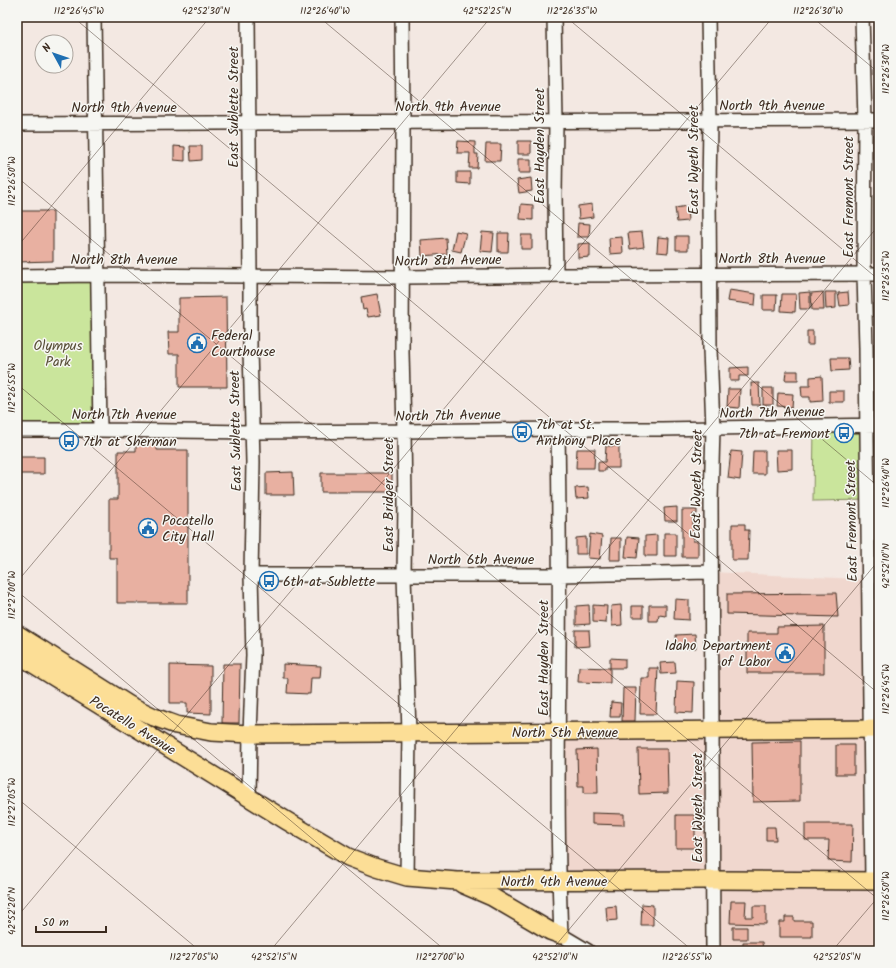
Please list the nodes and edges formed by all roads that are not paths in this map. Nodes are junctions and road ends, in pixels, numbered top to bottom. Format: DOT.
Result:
graph roads {
  1 [pos="94,17"];
  2 [pos="248,17"];
  3 [pos="402,17"];
  4 [pos="554,17"];
  5 [pos="708,17"];
  6 [pos="862,17"];
  7 [pos="865,120"];
  8 [pos="879,120"];
  9 [pos="710,121"];
  10 [pos="403,122"];
  11 [pos="556,122"];
  12 [pos="95,123"];
  13 [pos="249,123"];
  14 [pos="17,124"];
  15 [pos="709,274"];
  16 [pos="864,274"];
  17 [pos="879,274"];
  18 [pos="98,275"];
  19 [pos="556,275"];
  20 [pos="17,276"];
  21 [pos="250,276"];
  22 [pos="403,277"];
  23 [pos="873,425"];
  24 [pos="713,428"];
  25 [pos="558,429"];
  26 [pos="17,430"];
  27 [pos="100,430"];
  28 [pos="404,431"];
  29 [pos="253,432"];
  30 [pos="711,572"];
  31 [pos="404,574"];
  32 [pos="251,575"];
  33 [pos="559,575"];
  34 [pos="874,580"];
  35 [pos="17,634"];
  36 [pos="17,654"];
  37 [pos="874,730"];
  38 [pos="712,731"];
  39 [pos="558,732"];
  40 [pos="409,733"];
  41 [pos="250,734"];
  42 [pos="249,797"];
  43 [pos="407,877"];
  44 [pos="713,880"];
  45 [pos="456,881"];
  46 [pos="559,881"];
  47 [pos="875,881"];
  48 [pos="561,935"];
  49 [pos="588,951"];
  50 [pos="713,951"];
  1 -- 12 [label="street"];
  2 -- 13 [label="street, East Sublette Street"];
  3 -- 10 [label="street, East Bridger Street"];
  4 -- 11 [label="street, East Hayden Street"];
  5 -- 9 [label="street, East Wyeth Street"];
  6 -- 7 [label="street, East Fremont Street"];
  7 -- 8 [label="street, North 9th Avenue"];
  7 -- 9 [label="street, North 9th Avenue"];
  7 -- 16 [label="street, East Fremont Street"];
  9 -- 11 [label="street, North 9th Avenue"];
  9 -- 15 [label="street, East Wyeth Street"];
  10 -- 11 [label="street, North 9th Avenue"];
  10 -- 13 [label="street, North 9th Avenue"];
  10 -- 22 [label="street, East Bridger Street"];
  11 -- 19 [label="street, East Hayden Street"];
  12 -- 13 [label="street, North 9th Avenue"];
  12 -- 14 [label="street, North 9th Avenue"];
  12 -- 18 [label="street"];
  13 -- 21 [label="street, East Sublette Street"];
  15 -- 16 [label="street, North 8th Avenue"];
  15 -- 19 [label="street, North 8th Avenue"];
  15 -- 24 [label="street, East Wyeth Street"];
  16 -- 17 [label="street, North 8th Avenue"];
  16 -- 23 [label="street, East Fremont Street"];
  18 -- 20 [label="street, North 8th Avenue"];
  18 -- 21 [label="street, North 8th Avenue"];
  18 -- 27 [label="street"];
  19 -- 22 [label="street, North 8th Avenue"];
  21 -- 22 [label="street, North 8th Avenue"];
  21 -- 29 [label="street, East Sublette Street"];
  22 -- 28 [label="street, East Bridger Street"];
  23 -- 24 [label="street, North 7th Avenue"];
  23 -- 34 [label="street, East Fremont Street"];
  24 -- 25 [label="street, North 7th Avenue"];
  24 -- 30 [label="street, East Wyeth Street"];
  25 -- 28 [label="street, North 7th Avenue"];
  25 -- 33 [label="street, East Hayden Street"];
  26 -- 27 [label="street, North 7th Avenue"];
  27 -- 29 [label="street, North 7th Avenue"];
  28 -- 29 [label="street, North 7th Avenue"];
  28 -- 31 [label="street, East Bridger Street"];
  29 -- 32 [label="street, East Sublette Street"];
  30 -- 33 [label="street, North 6th Avenue"];
  30 -- 38 [label="street, East Wyeth Street"];
  31 -- 32 [label="street, North 6th Avenue"];
  31 -- 33 [label="street, North 6th Avenue"];
  31 -- 40 [label="street, East Bridger Street"];
  32 -- 41 [label="street, East Sublette Street"];
  33 -- 39 [label="street, East Hayden Street"];
  34 -- 37 [label="street, East Fremont Street"];
  35 -- 41 [label="main road, Pocatello Avenue"];
  36 -- 42 [label="main road, Pocatello Avenue"];
  37 -- 38 [label="main road, North 5th Avenue"];
  37 -- 47 [label="street, East Fremont Street"];
  38 -- 39 [label="main road, North 5th Avenue"];
  38 -- 44 [label="street, East Wyeth Street"];
  39 -- 40 [label="main road, North 5th Avenue"];
  39 -- 46 [label="street, East Hayden Street"];
  40 -- 41 [label="main road, North 5th Avenue"];
  40 -- 43 [label="street, East Bridger Street"];
  41 -- 42 [label="street, East Sublette Street"];
  42 -- 43 [label="main road, North 4th Avenue"];
  43 -- 45 [label="main road, North 4th Avenue"];
  44 -- 46 [label="main road, North 4th Avenue"];
  44 -- 47 [label="main road, North 4th Avenue"];
  44 -- 50 [label="street, East Wyeth Street"];
  45 -- 46 [label="main road, North 4th Avenue"];
  45 -- 48 [label="main road"];
  46 -- 48 [label="street, East Hayden Street"];
  48 -- 49 [label="street"];
}
